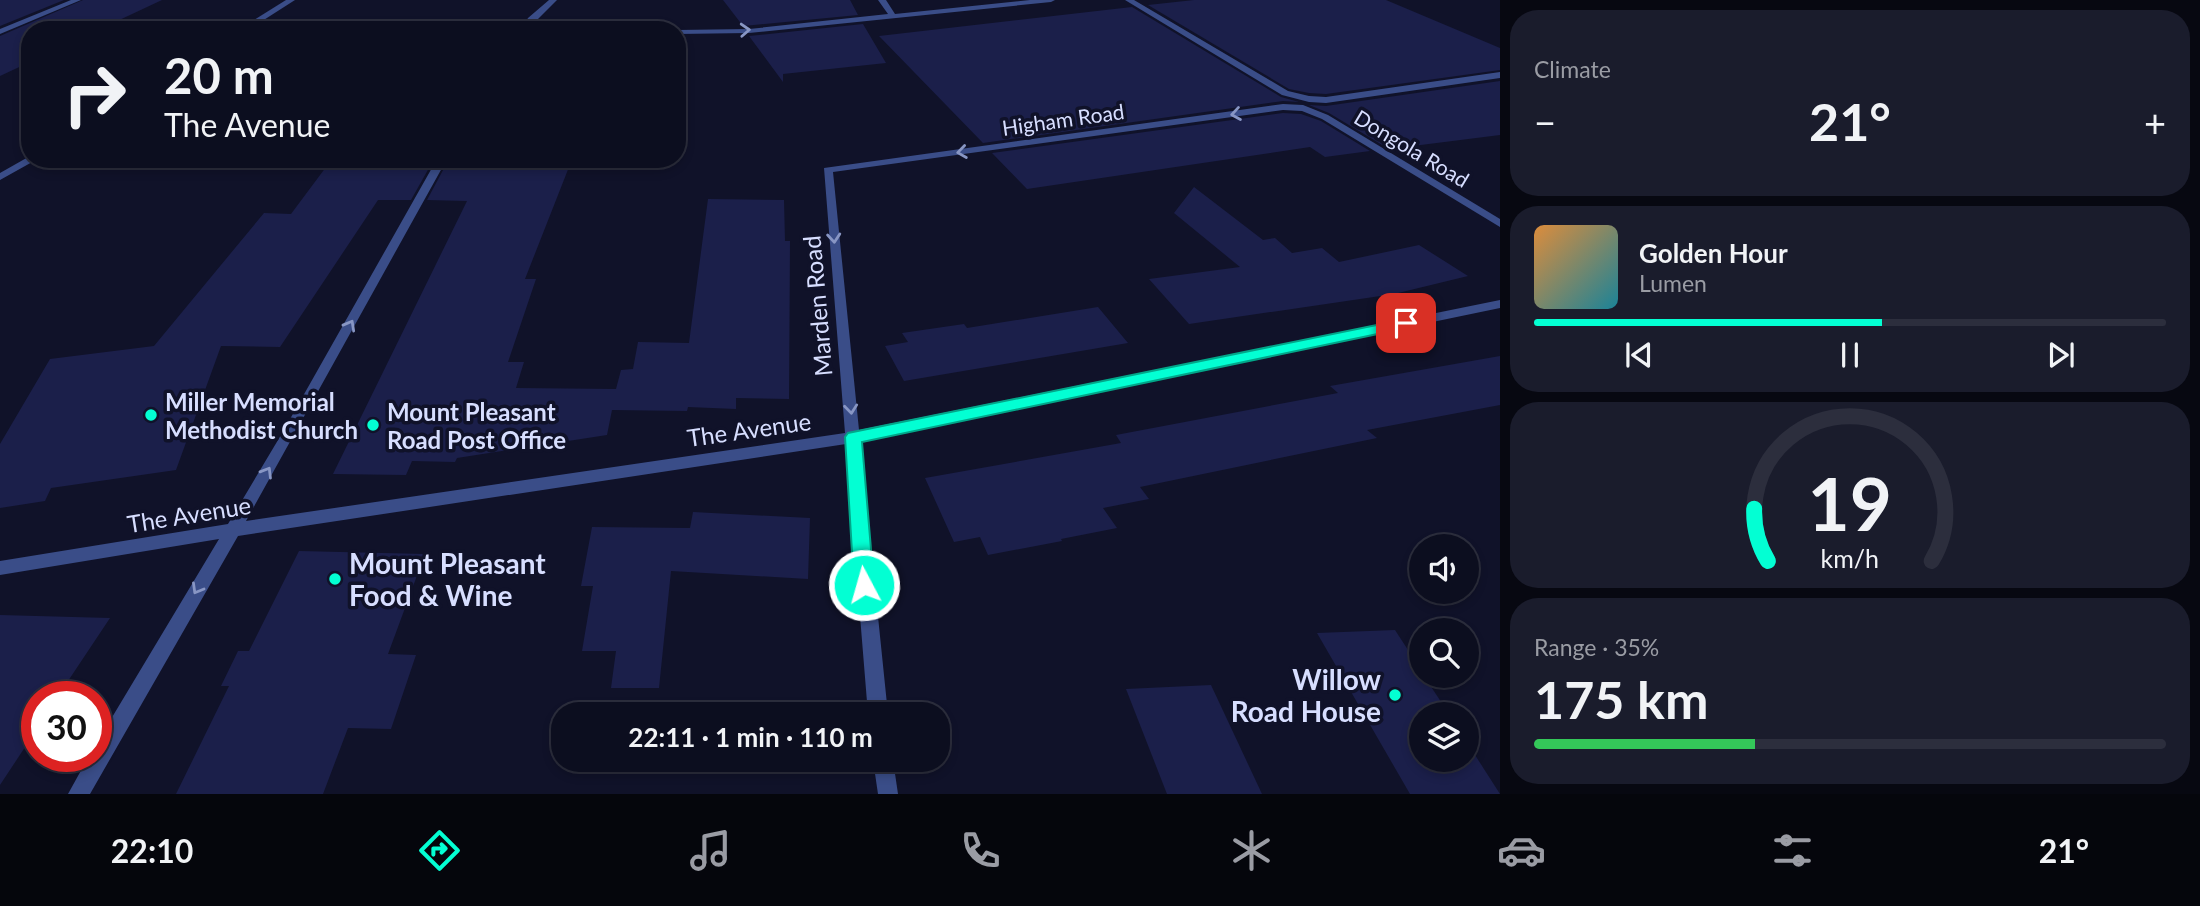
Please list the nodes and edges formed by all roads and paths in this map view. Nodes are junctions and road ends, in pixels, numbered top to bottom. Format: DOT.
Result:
graph roads {
  1 [pos="77,0"];
  2 [pos="291,0"];
  3 [pos="553,0"];
  4 [pos="882,0"];
  5 [pos="1051,0"];
  6 [pos="1129,0"];
  7 [pos="893,16"];
  8 [pos="26,21"];
  9 [pos="257,21"];
  10 [pos="530,21"];
  11 [pos="21,23"];
  12 [pos="0,32"];
  13 [pos="686,32"];
  14 [pos="1500,75"];
  15 [pos="1306,104"];
  16 [pos="21,164"];
  17 [pos="437,168"];
  18 [pos="828,170"];
  19 [pos="0,177"];
  20 [pos="1500,224"];
  21 [pos="1500,304"];
  22 [pos="854,437"];
  23 [pos="232,530"];
  24 [pos="0,568"];
  25 [pos="877,702"];
  26 [pos="885,772"];
  27 [pos="78,794"];
  28 [pos="888,794"];
  1 -- 8 [label="street"];
  2 -- 9 [label="street"];
  3 -- 10 [label="street"];
  4 -- 7 [label="street"];
  5 -- 7 [label="street"];
  6 -- 15 [label="street, Dongola Road"];
  13 -- 7 [label="street, one-way"];
  11 -- 12 [label="street"];
  14 -- 15 [label="street, Higham Road"];
  15 -- 18 [label="street, Higham Road, one-way"];
  15 -- 20 [label="street, Dongola Road"];
  16 -- 19 [label="street"];
  23 -- 17 [label="street, one-way"];
  18 -- 22 [label="street, Marden Road, one-way"];
  21 -- 22 [label="street, The Avenue"];
  22 -- 23 [label="street, The Avenue"];
  22 -- 25 [label="street, Marden Road"];
  23 -- 24 [label="street, The Avenue"];
  23 -- 27 [label="street, one-way"];
  26 -- 28 [label="street"];
}
